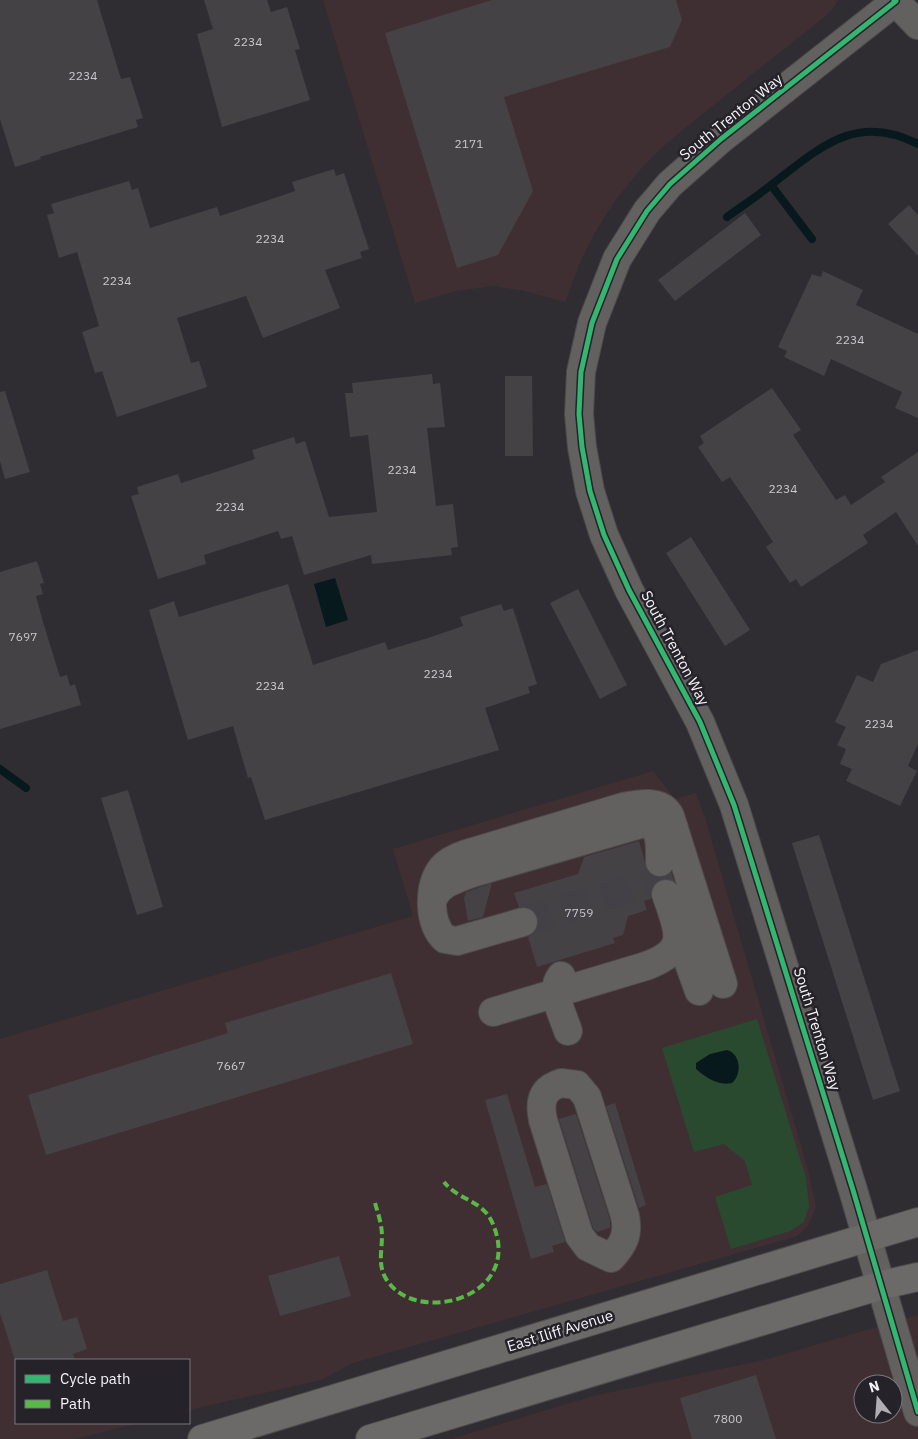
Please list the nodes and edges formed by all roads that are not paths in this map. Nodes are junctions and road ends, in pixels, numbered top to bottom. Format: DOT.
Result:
graph roads {
  1 [pos="895,1"];
  2 [pos="918,26"];
  3 [pos="643,823"];
  4 [pos="674,830"];
  5 [pos="660,862"];
  6 [pos="666,894"];
  7 [pos="432,902"];
  8 [pos="523,922"];
  9 [pos="677,928"];
  10 [pos="573,969"];
  11 [pos="556,993"];
  12 [pos="568,1031"];
  13 [pos="543,1120"];
  14 [pos="918,1222"];
  15 [pos="867,1237"];
  16 [pos="918,1277"];
  17 [pos="882,1285"];
  18 [pos="918,1412"];
  19 [pos="202,1439"];
  20 [pos="370,1439"];
  1 -- 2 [label="street"];
  1 -- 15 [label="street, South Trenton Way"];
  3 -- 4 [label="street"];
  3 -- 5 [label="street"];
  3 -- 7 [label="street"];
  4 -- 7 [label="street"];
  4 -- 9 [label="street"];
  6 -- 9 [label="street"];
  7 -- 8 [label="street"];
  9 -- 10 [label="street"];
  9 -- 11 [label="street"];
  10 -- 11 [label="street"];
  10 -- 11 [label="street"];
  11 -- 12 [label="street"];
  13 -- 13 [label="street"];
  14 -- 15 [label="main road, East Iliff Avenue"];
  15 -- 17 [label="street, South Trenton Way"];
  15 -- 19 [label="main road, East Iliff Avenue"];
  16 -- 17 [label="main road"];
  17 -- 18 [label="street, South Trenton Way"];
  17 -- 20 [label="main road"];
}
